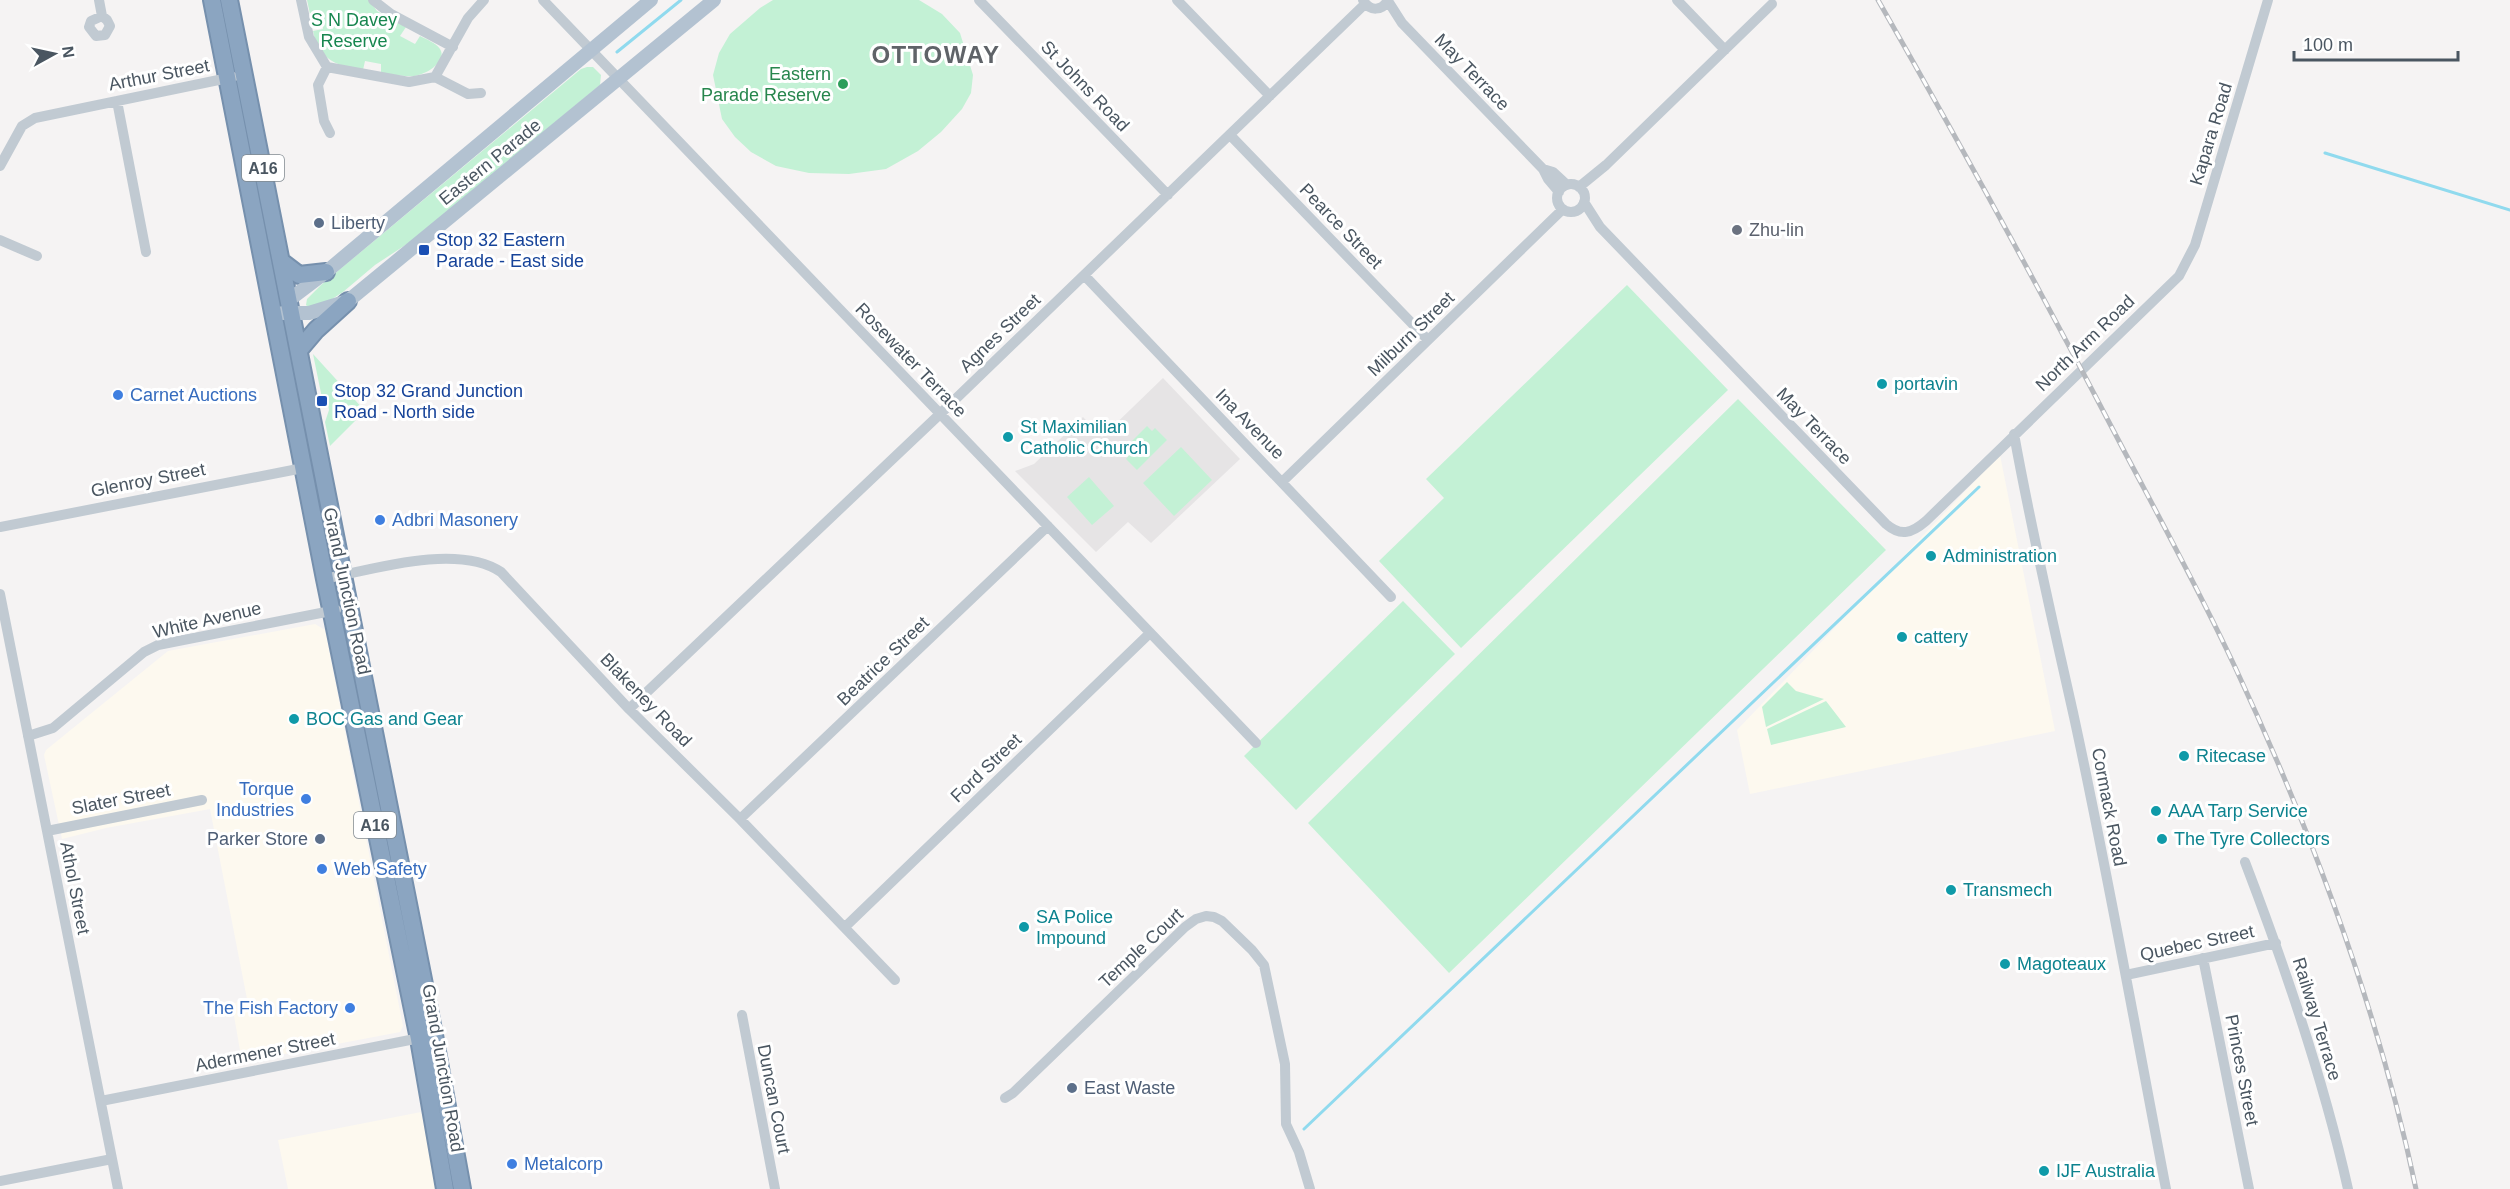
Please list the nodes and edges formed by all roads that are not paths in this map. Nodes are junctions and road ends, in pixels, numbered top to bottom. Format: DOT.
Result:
graph roads {
  1 [pos="99,0"];
  2 [pos="212,0"];
  3 [pos="229,0"];
  4 [pos="302,0"];
  5 [pos="372,0"];
  6 [pos="484,0"];
  7 [pos="543,0"];
  8 [pos="651,0"];
  9 [pos="714,0"];
  10 [pos="980,0"];
  11 [pos="1177,0"];
  12 [pos="1677,0"];
  13 [pos="2268,0"];
  14 [pos="1364,2"];
  15 [pos="1386,3"];
  16 [pos="1772,4"];
  17 [pos="102,16"];
  18 [pos="453,47"];
  19 [pos="591,50"];
  20 [pos="1725,50"];
  21 [pos="327,67"];
  22 [pos="236,76"];
  23 [pos="435,77"];
  24 [pos="619,80"];
  25 [pos="481,93"];
  26 [pos="1270,96"];
  27 [pos="117,101"];
  28 [pos="330,133"];
  29 [pos="1230,135"];
  30 [pos="0,166"];
  31 [pos="1579,187"];
  32 [pos="1563,189"];
  33 [pos="1168,195"];
  34 [pos="1584,202"];
  35 [pos="1568,210"];
  36 [pos="1600,227"];
  37 [pos="0,240"];
  38 [pos="146,252"];
  39 [pos="37,256"];
  40 [pos="282,262"];
  41 [pos="326,272"];
  42 [pos="1084,275"];
  43 [pos="2179,276"];
  44 [pos="348,301"];
  45 [pos="291,307"];
  46 [pos="272,312"];
  47 [pos="1428,340"];
  48 [pos="299,350"];
  49 [pos="940,414"];
  50 [pos="2014,434"];
  51 [pos="303,468"];
  52 [pos="1282,482"];
  53 [pos="1048,526"];
  54 [pos="0,527"];
  55 [pos="343,575"];
  56 [pos="325,579"];
  57 [pos="0,594"];
  58 [pos="1391,597"];
  59 [pos="349,606"];
  60 [pos="331,611"];
  61 [pos="1150,633"];
  62 [pos="629,709"];
  63 [pos="28,736"];
  64 [pos="1256,743"];
  65 [pos="385,787"];
  66 [pos="368,791"];
  67 [pos="202,800"];
  68 [pos="740,819"];
  69 [pos="47,831"];
  70 [pos="2245,862"];
  71 [pos="845,927"];
  72 [pos="2276,943"];
  73 [pos="2203,958"];
  74 [pos="2126,975"];
  75 [pos="895,980"];
  76 [pos="742,1015"];
  77 [pos="427,1037"];
  78 [pos="1005,1098"];
  79 [pos="101,1101"];
  80 [pos="112,1159"];
  81 [pos="0,1181"];
  82 [pos="118,1189"];
  83 [pos="445,1189"];
  84 [pos="462,1189"];
  85 [pos="775,1189"];
  86 [pos="1310,1189"];
  87 [pos="2166,1189"];
  88 [pos="2249,1189"];
  89 [pos="2348,1189"];
  1 -- 17 [label="street"];
  2 -- 22 [label="highway, Grand Junction Road / A16"];
  3 -- 22 [label="highway, Grand Junction Road / A16"];
  4 -- 21 [label="street"];
  5 -- 18 [label="street"];
  6 -- 18 [label="street"];
  7 -- 19 [label="street, Rosewater Terrace"];
  8 -- 19 [label="main road, Eastern Parade"];
  9 -- 24 [label="main road, Eastern Parade"];
  10 -- 33 [label="street, St Johns Road"];
  11 -- 26 [label="street"];
  12 -- 20 [label="street"];
  13 -- 43 [label="street, Kapara Road"];
  14 -- 15 [label="street, May Terrace"];
  14 -- 26 [label="street, Agnes Street"];
  15 -- 32 [label="street, May Terrace"];
  16 -- 20 [label="street"];
  18 -- 23 [label="street"];
  19 -- 24 [label="street, Rosewater Terrace"];
  19 -- 41 [label="main road, Eastern Parade"];
  20 -- 31 [label="street"];
  21 -- 23 [label="street"];
  21 -- 28 [label="street"];
  22 -- 27 [label="street, Arthur Street"];
  22 -- 40 [label="highway, Grand Junction Road / A16"];
  22 -- 46 [label="highway, Grand Junction Road / A16"];
  23 -- 25 [label="street"];
  24 -- 44 [label="main road, Eastern Parade"];
  24 -- 49 [label="street, Rosewater Terrace"];
  26 -- 29 [label="street, Agnes Street"];
  27 -- 30 [label="street, Arthur Street"];
  27 -- 38 [label="street"];
  29 -- 33 [label="street, Agnes Street"];
  29 -- 47 [label="street, Pearce Street"];
  31 -- 32 [label="street"];
  31 -- 34 [label="street"];
  32 -- 35 [label="street"];
  33 -- 42 [label="street, Agnes Street"];
  34 -- 35 [label="street"];
  34 -- 36 [label="street, May Terrace"];
  35 -- 36 [label="street, May Terrace"];
  35 -- 47 [label="street, Milburn Street"];
  36 -- 50 [label="street, May Terrace"];
  37 -- 39 [label="street"];
  40 -- 41 [label="highway"];
  40 -- 45 [label="highway, Grand Junction Road / A16"];
  41 -- 45 [label="main road, Eastern Parade"];
  42 -- 49 [label="street, Agnes Street"];
  42 -- 52 [label="street, Ina Avenue"];
  43 -- 50 [label="street, North Arm Road"];
  44 -- 45 [label="main road, Eastern Parade"];
  44 -- 48 [label="highway"];
  45 -- 46 [label="highway"];
  45 -- 48 [label="highway, Grand Junction Road / A16"];
  46 -- 51 [label="highway, Grand Junction Road / A16"];
  47 -- 52 [label="street, Milburn Street"];
  48 -- 55 [label="highway, Grand Junction Road / A16"];
  49 -- 53 [label="street, Rosewater Terrace"];
  49 -- 62 [label="street, Agnes Street"];
  50 -- 74 [label="street, Cormack Road"];
  51 -- 54 [label="street, Glenroy Street"];
  51 -- 56 [label="highway, Grand Junction Road / A16"];
  52 -- 58 [label="street, Ina Avenue"];
  53 -- 61 [label="street, Rosewater Terrace"];
  53 -- 68 [label="street, Beatrice Street"];
  55 -- 56 [label="street, Blakeney Road"];
  55 -- 59 [label="highway, Grand Junction Road / A16"];
  55 -- 62 [label="street, Blakeney Road"];
  56 -- 60 [label="highway, Grand Junction Road / A16"];
  57 -- 63 [label="street, Athol Street"];
  59 -- 60 [label="street, White Avenue"];
  59 -- 65 [label="highway, Grand Junction Road / A16"];
  60 -- 63 [label="street, White Avenue"];
  60 -- 66 [label="highway, Grand Junction Road / A16"];
  61 -- 64 [label="street, Rosewater Terrace"];
  61 -- 71 [label="street, Ford Street"];
  62 -- 68 [label="street, Blakeney Road"];
  63 -- 69 [label="street, Athol Street"];
  65 -- 66 [label="highway"];
  65 -- 77 [label="highway, Grand Junction Road / A16"];
  66 -- 77 [label="highway, Grand Junction Road / A16"];
  67 -- 69 [label="street, Slater Street"];
  68 -- 71 [label="street, Blakeney Road"];
  69 -- 79 [label="street, Athol Street"];
  70 -- 72 [label="street, Railway Terrace"];
  71 -- 75 [label="street, Blakeney Road"];
  72 -- 73 [label="street, Quebec Street"];
  72 -- 89 [label="street, Railway Terrace"];
  73 -- 74 [label="street, Quebec Street"];
  73 -- 88 [label="street, Princes Street"];
  74 -- 87 [label="street, Cormack Road"];
  76 -- 85 [label="street, Duncan Court"];
  77 -- 79 [label="street, Adermener Street"];
  77 -- 83 [label="highway, Grand Junction Road / A16"];
  77 -- 84 [label="highway, Grand Junction Road / A16"];
  78 -- 86 [label="street, Temple Court"];
  79 -- 80 [label="street, Athol Street"];
  80 -- 81 [label="street"];
  80 -- 82 [label="street, Athol Street"];
}
